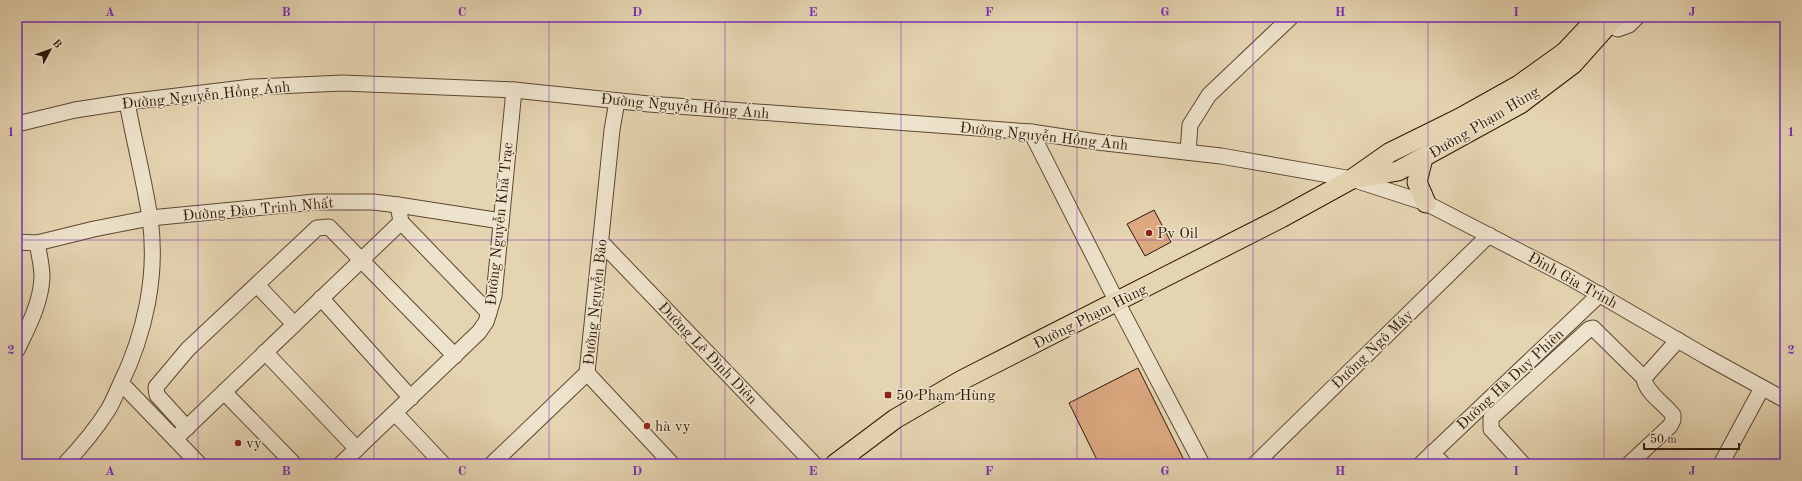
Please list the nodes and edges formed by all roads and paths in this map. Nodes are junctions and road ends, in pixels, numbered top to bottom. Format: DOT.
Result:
graph roads {
  1 [pos="1291,17"];
  2 [pos="1637,17"];
  3 [pos="1604,19"];
  4 [pos="514,90"];
  5 [pos="617,101"];
  6 [pos="127,102"];
  7 [pos="17,124"];
  8 [pos="1031,132"];
  9 [pos="1188,152"];
  10 [pos="1423,158"];
  11 [pos="1352,179"];
  12 [pos="1426,203"];
  13 [pos="398,205"];
  14 [pos="150,218"];
  15 [pos="501,221"];
  16 [pos="401,222"];
  17 [pos="1489,235"];
  18 [pos="17,242"];
  19 [pos="601,242"];
  20 [pos="37,243"];
  21 [pos="362,259"];
  22 [pos="257,285"];
  23 [pos="1600,294"];
  24 [pos="321,298"];
  25 [pos="1117,302"];
  26 [pos="489,313"];
  27 [pos="294,324"];
  28 [pos="1678,340"];
  29 [pos="17,350"];
  30 [pos="265,352"];
  31 [pos="455,356"];
  32 [pos="587,373"];
  33 [pos="1644,378"];
  34 [pos="121,383"];
  35 [pos="1762,388"];
  36 [pos="224,392"];
  37 [pos="412,398"];
  38 [pos="1785,400"];
  39 [pos="395,413"];
  40 [pos="187,428"];
  41 [pos="175,439"];
  42 [pos="357,449"];
  43 [pos="1432,453"];
  44 [pos="663,461"];
  45 [pos="64,464"];
  46 [pos="199,464"];
  47 [pos="294,464"];
  48 [pos="341,464"];
  49 [pos="443,464"];
  50 [pos="492,464"];
  51 [pos="814,464"];
  52 [pos="834,464"];
  53 [pos="1202,464"];
  54 [pos="1255,464"];
  55 [pos="1421,464"];
  56 [pos="1443,464"];
  57 [pos="1523,464"];
  58 [pos="1629,464"];
  59 [pos="1721,464"];
  1 -- 9 [label="street"];
  2 -- 3 [label="street"];
  3 -- 10 [label="main road, Đường Phạm Hùng"];
  3 -- 11 [label="main road, Đường Phạm Hùng"];
  4 -- 5 [label="street, Đường Nguyễn Hồng Ánh"];
  4 -- 6 [label="street, Đường Nguyễn Hồng Ánh"];
  4 -- 15 [label="street, Đường Nguyễn Khả Trạc"];
  5 -- 8 [label="street, Đường Nguyễn Hồng Ánh"];
  5 -- 19 [label="street, Đường Nguyễn Bảo"];
  6 -- 7 [label="street, Đường Nguyễn Hồng Ánh"];
  6 -- 14 [label="street"];
  8 -- 9 [label="street, Đường Nguyễn Hồng Ánh"];
  8 -- 25 [label="street"];
  9 -- 11 [label="street, Đường Nguyễn Hồng Ánh"];
  10 -- 11 [label="main road, Đường Phạm Hùng"];
  10 -- 12 [label="main road"];
  11 -- 12 [label="street, Đinh Gia Trinh"];
  11 -- 25 [label="main road, Đường Phạm Hùng"];
  12 -- 17 [label="street, Đinh Gia Trinh"];
  13 -- 14 [label="street, Đường Đào Trinh Nhất"];
  13 -- 15 [label="street, Đường Đào Trinh Nhất"];
  13 -- 16 [label="street"];
  14 -- 20 [label="street, Đường Đào Trinh Nhất"];
  14 -- 34 [label="street"];
  15 -- 26 [label="street, Đường Nguyễn Khả Trạc"];
  16 -- 21 [label="street"];
  16 -- 26 [label="street"];
  17 -- 23 [label="street, Đinh Gia Trinh"];
  17 -- 54 [label="street, Đường Ngô Mây"];
  18 -- 20 [label="street, Đường Đào Trinh Nhất"];
  19 -- 32 [label="street, Đường Nguyễn Bảo"];
  19 -- 51 [label="street, Đường Lê Đình Diên"];
  20 -- 29 [label="street"];
  21 -- 22 [label="street"];
  21 -- 24 [label="street"];
  21 -- 31 [label="street"];
  22 -- 27 [label="street"];
  22 -- 40 [label="street"];
  23 -- 28 [label="street, Đinh Gia Trinh"];
  23 -- 43 [label="street, Đường Hà Duy Phiên"];
  24 -- 27 [label="street"];
  24 -- 37 [label="street"];
  25 -- 52 [label="main road, Đường Phạm Hùng"];
  25 -- 53 [label="street"];
  26 -- 31 [label="street, Đường Nguyễn Khả Trạc"];
  27 -- 30 [label="street"];
  28 -- 33 [label="street"];
  28 -- 35 [label="street, Đinh Gia Trinh"];
  30 -- 36 [label="street"];
  30 -- 42 [label="street"];
  31 -- 37 [label="street, Đường Nguyễn Khả Trạc"];
  32 -- 44 [label="street"];
  32 -- 50 [label="street, Đường Nguyễn Bảo"];
  33 -- 57 [label="street"];
  33 -- 58 [label="street"];
  34 -- 41 [label="street"];
  34 -- 45 [label="street"];
  35 -- 38 [label="street, Đinh Gia Trinh"];
  35 -- 59 [label="street"];
  36 -- 40 [label="street"];
  36 -- 47 [label="street"];
  37 -- 39 [label="street, Đường Nguyễn Khả Trạc"];
  39 -- 42 [label="street, Đường Nguyễn Khả Trạc"];
  39 -- 49 [label="street"];
  40 -- 41 [label="street"];
  41 -- 46 [label="street"];
  42 -- 48 [label="street, Đường Nguyễn Khả Trạc"];
  43 -- 55 [label="street, Đường Hà Duy Phiên"];
  43 -- 56 [label="street"];
}
